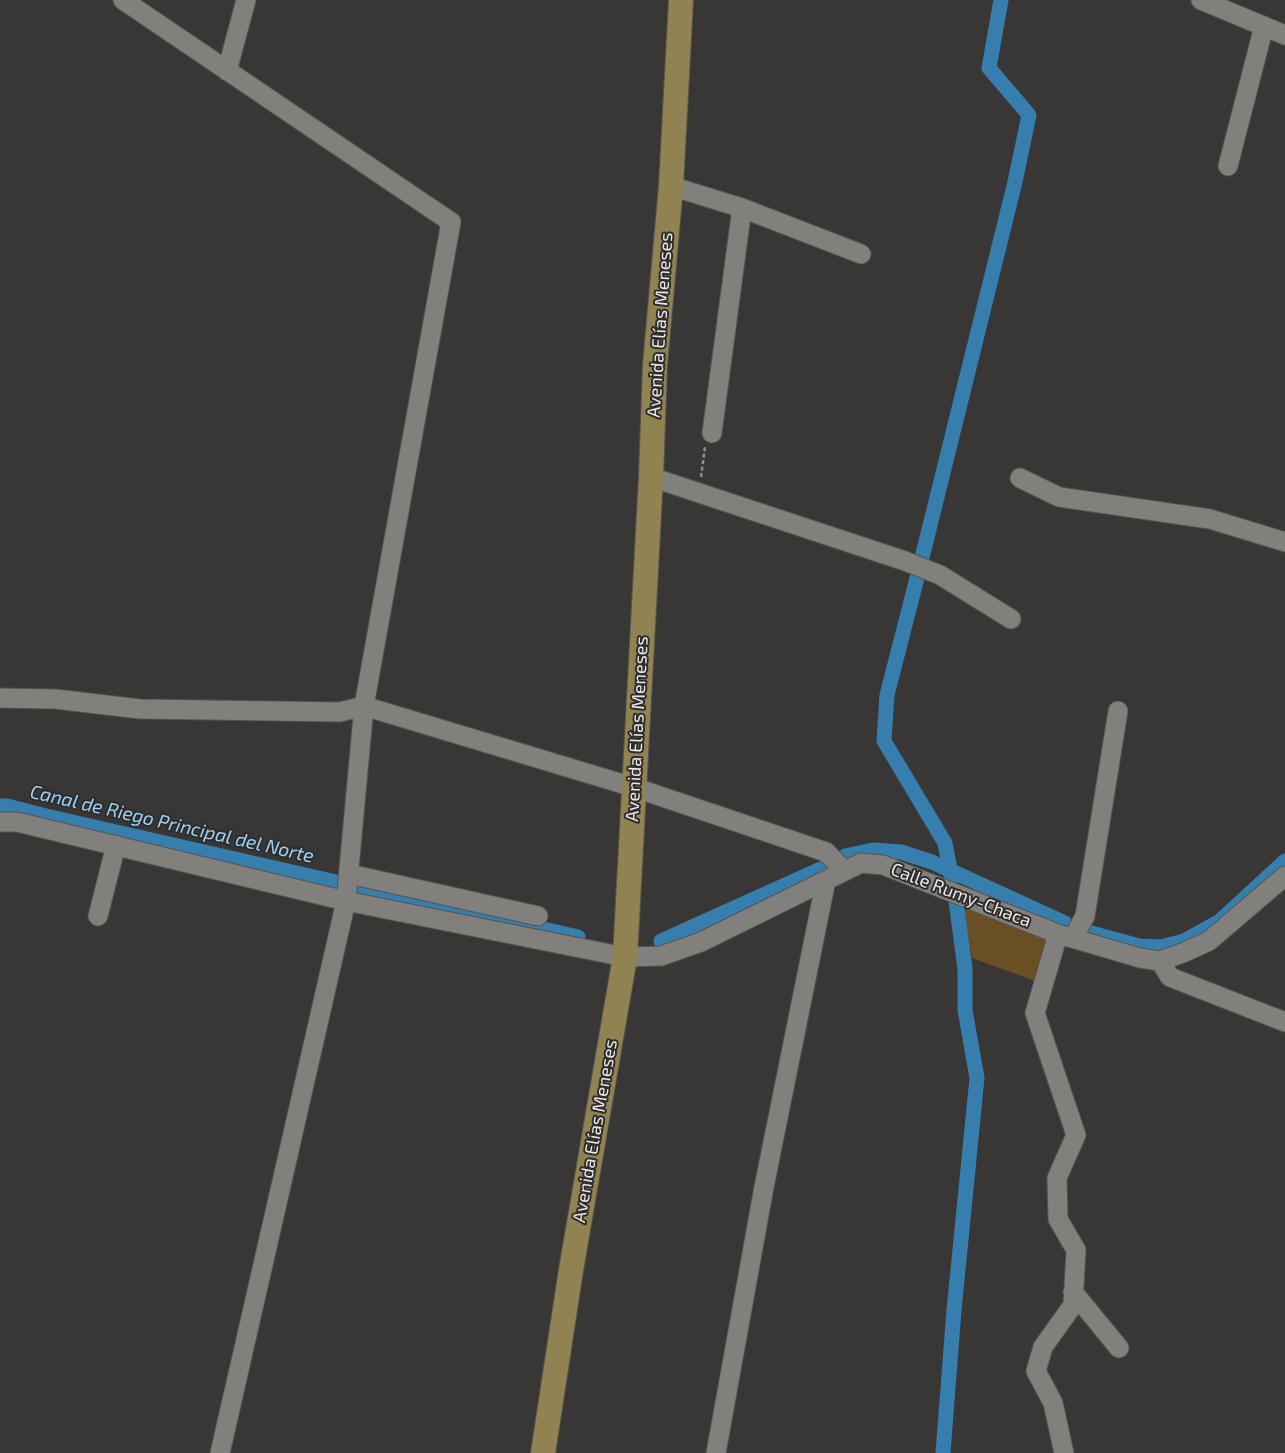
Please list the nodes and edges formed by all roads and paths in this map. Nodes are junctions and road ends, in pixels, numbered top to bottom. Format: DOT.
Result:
graph roads {
  1 [pos="123,0"];
  2 [pos="246,0"];
  3 [pos="681,0"];
  4 [pos="1200,0"];
  5 [pos="1264,26"];
  6 [pos="1285,35"];
  7 [pos="228,71"];
  8 [pos="1228,166"];
  9 [pos="671,186"];
  10 [pos="742,208"];
  11 [pos="861,254"];
  12 [pos="712,433"];
  13 [pos="651,477"];
  14 [pos="1020,478"];
  15 [pos="699,493"];
  16 [pos="1285,542"];
  17 [pos="1011,619"];
  18 [pos="0,698"];
  19 [pos="364,706"];
  20 [pos="1118,712"];
  21 [pos="633,787"];
  22 [pos="0,822"];
  23 [pos="116,846"];
  24 [pos="845,871"];
  25 [pos="349,874"];
  26 [pos="1285,876"];
  27 [pos="826,880"];
  28 [pos="346,901"];
  29 [pos="98,916"];
  30 [pos="538,916"];
  31 [pos="1066,936"];
  32 [pos="625,957"];
  33 [pos="1160,960"];
  34 [pos="1285,1022"];
  35 [pos="1073,1292"];
  36 [pos="1119,1348"];
  37 [pos="220,1453"];
  38 [pos="543,1453"];
  39 [pos="716,1453"];
  40 [pos="1064,1453"];
  1 -- 7 [label="street"];
  2 -- 7 [label="street"];
  3 -- 9 [label="main road, Avenida Elías Meneses"];
  4 -- 5 [label="street"];
  5 -- 6 [label="street"];
  5 -- 8 [label="street"];
  7 -- 19 [label="street"];
  9 -- 10 [label="street"];
  9 -- 13 [label="main road, Avenida Elías Meneses"];
  10 -- 11 [label="street"];
  10 -- 12 [label="street"];
  12 -- 15 [label="path"];
  13 -- 15 [label="street"];
  13 -- 21 [label="main road, Avenida Elías Meneses"];
  14 -- 16 [label="street"];
  15 -- 17 [label="street"];
  18 -- 19 [label="street"];
  19 -- 21 [label="street"];
  19 -- 25 [label="street"];
  20 -- 31 [label="street"];
  21 -- 24 [label="street"];
  21 -- 32 [label="main road, Avenida Elías Meneses"];
  22 -- 23 [label="street, Calle Rumy-Chaca"];
  23 -- 28 [label="street, Calle Rumy-Chaca"];
  23 -- 29 [label="street"];
  24 -- 27 [label="street, Calle Rumy-Chaca"];
  24 -- 31 [label="street, Calle Rumy-Chaca"];
  25 -- 28 [label="street"];
  25 -- 30 [label="street"];
  26 -- 33 [label="street, Calle Rumy-Chaca"];
  27 -- 32 [label="street, Calle Rumy-Chaca"];
  27 -- 39 [label="street"];
  28 -- 32 [label="street, Calle Rumy-Chaca"];
  28 -- 37 [label="street"];
  31 -- 33 [label="street, Calle Rumy-Chaca"];
  31 -- 35 [label="street"];
  32 -- 38 [label="main road, Avenida Elías Meneses"];
  33 -- 34 [label="street"];
  35 -- 36 [label="street"];
  35 -- 40 [label="street"];
}
